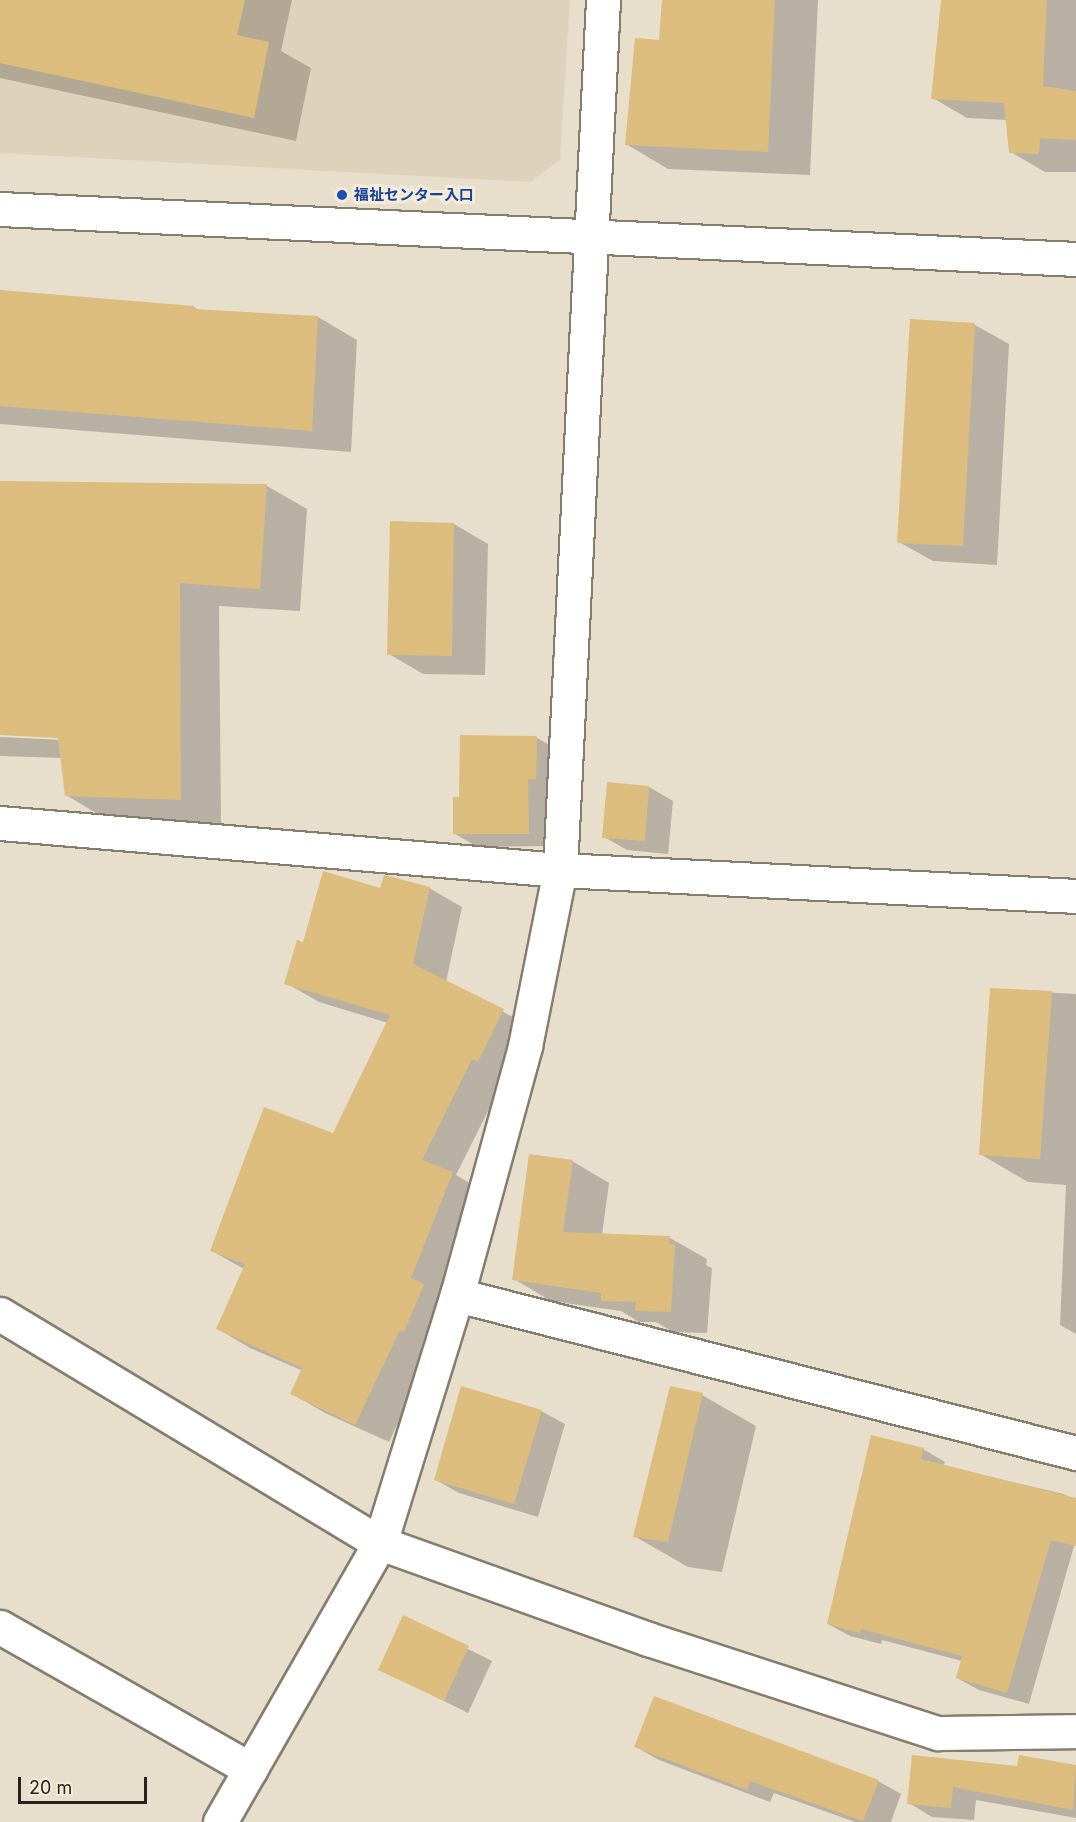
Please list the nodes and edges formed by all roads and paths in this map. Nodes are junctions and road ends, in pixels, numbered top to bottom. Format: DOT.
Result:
graph roads {
  1 [pos="603,0"];
  2 [pos="0,209"];
  3 [pos="593,238"];
  4 [pos="1076,259"];
  5 [pos="0,823"];
  6 [pos="560,870"];
  7 [pos="1076,896"];
  8 [pos="457,1295"];
  9 [pos="0,1314"];
  10 [pos="1076,1453"];
  11 [pos="380,1543"];
  12 [pos="0,1627"];
  13 [pos="1076,1731"];
  14 [pos="250,1769"];
  15 [pos="220,1822"];
  1 -- 3 [label="street"];
  2 -- 3 [label="street"];
  3 -- 4 [label="street"];
  3 -- 6 [label="street"];
  5 -- 6 [label="street"];
  6 -- 7 [label="street"];
  6 -- 8 [label="street"];
  8 -- 10 [label="street"];
  8 -- 11 [label="street"];
  9 -- 11 [label="street"];
  11 -- 13 [label="street"];
  11 -- 14 [label="street"];
  12 -- 14 [label="street"];
  14 -- 15 [label="street"];
}
